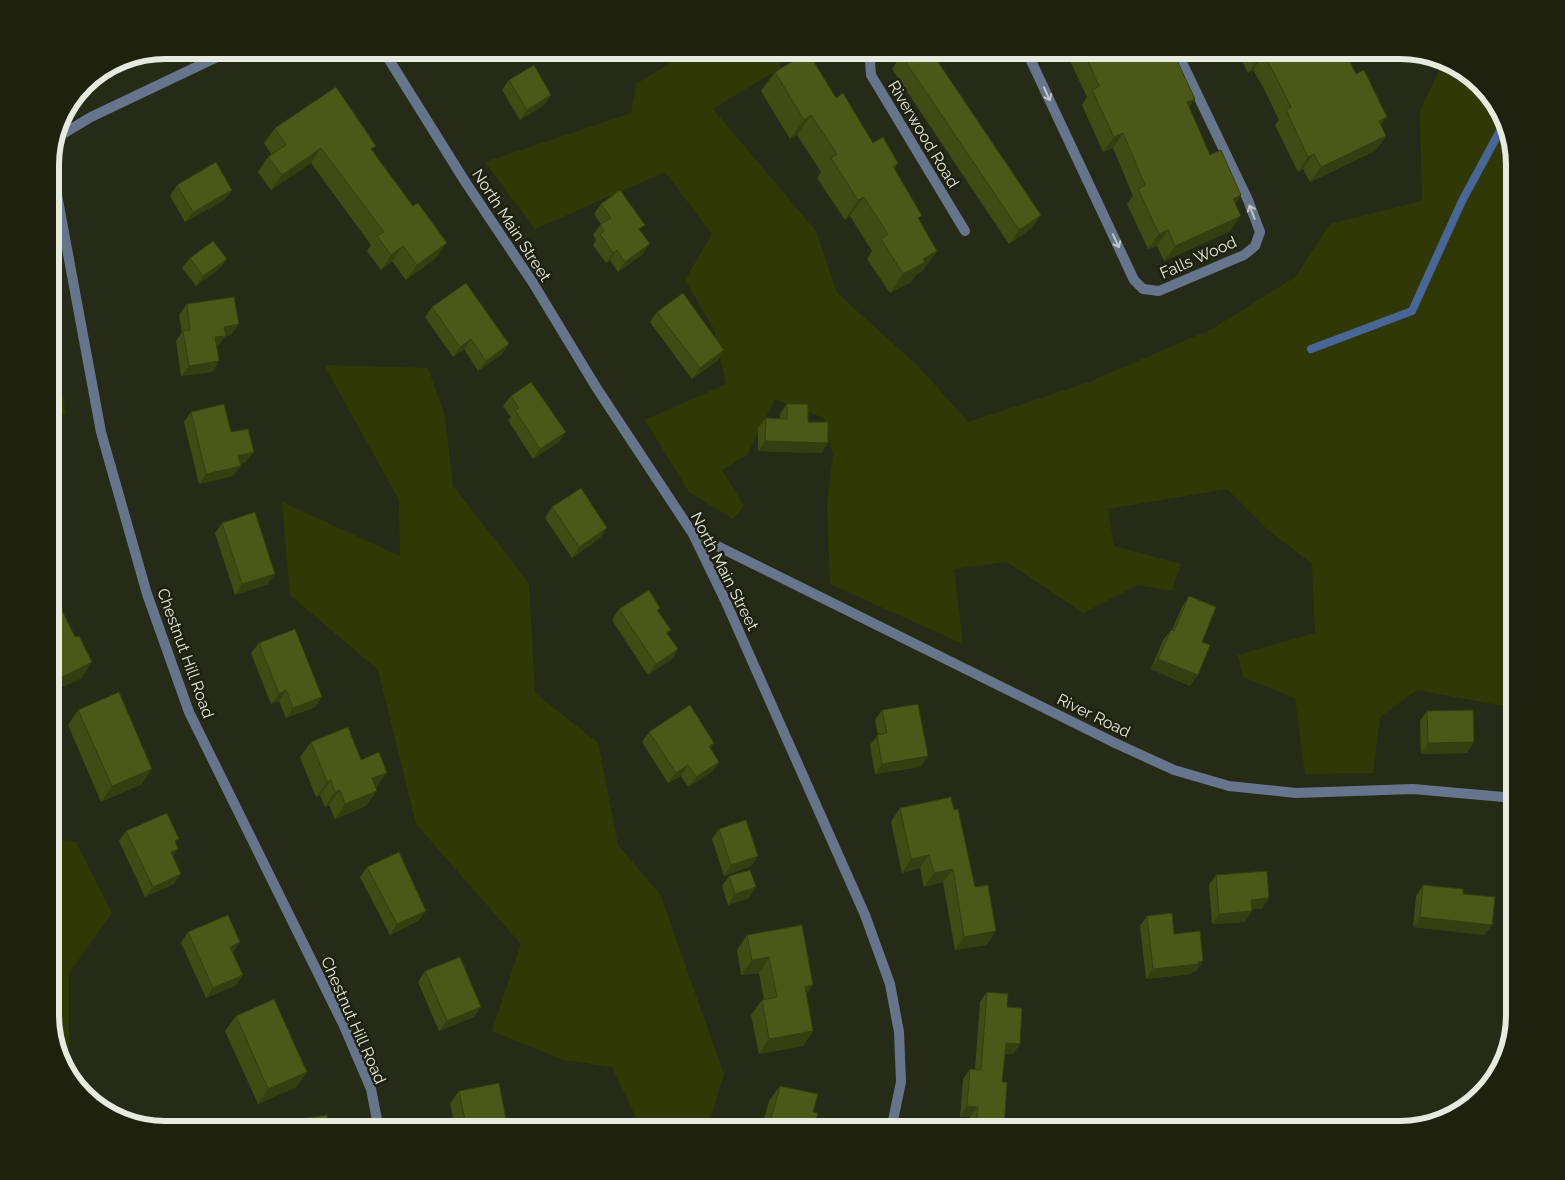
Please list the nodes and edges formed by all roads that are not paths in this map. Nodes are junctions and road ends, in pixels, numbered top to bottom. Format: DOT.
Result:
graph roads {
  1 [pos="213,59"];
  2 [pos="389,59"];
  3 [pos="871,59"];
  4 [pos="1030,59"];
  5 [pos="1180,59"];
  6 [pos="63,134"];
  7 [pos="59,206"];
  8 [pos="965,231"];
  9 [pos="693,534"];
  10 [pos="1506,797"];
  11 [pos="378,1121"];
  12 [pos="893,1121"];
  1 -- 6 [label="street"];
  2 -- 9 [label="street, North Main Street"];
  3 -- 8 [label="street, Riverwood Road"];
  4 -- 5 [label="street, Falls Wood, one-way"];
  7 -- 11 [label="street, Chestnut Hill Road"];
  9 -- 10 [label="street, River Road"];
  9 -- 12 [label="street, North Main Street"];
}
